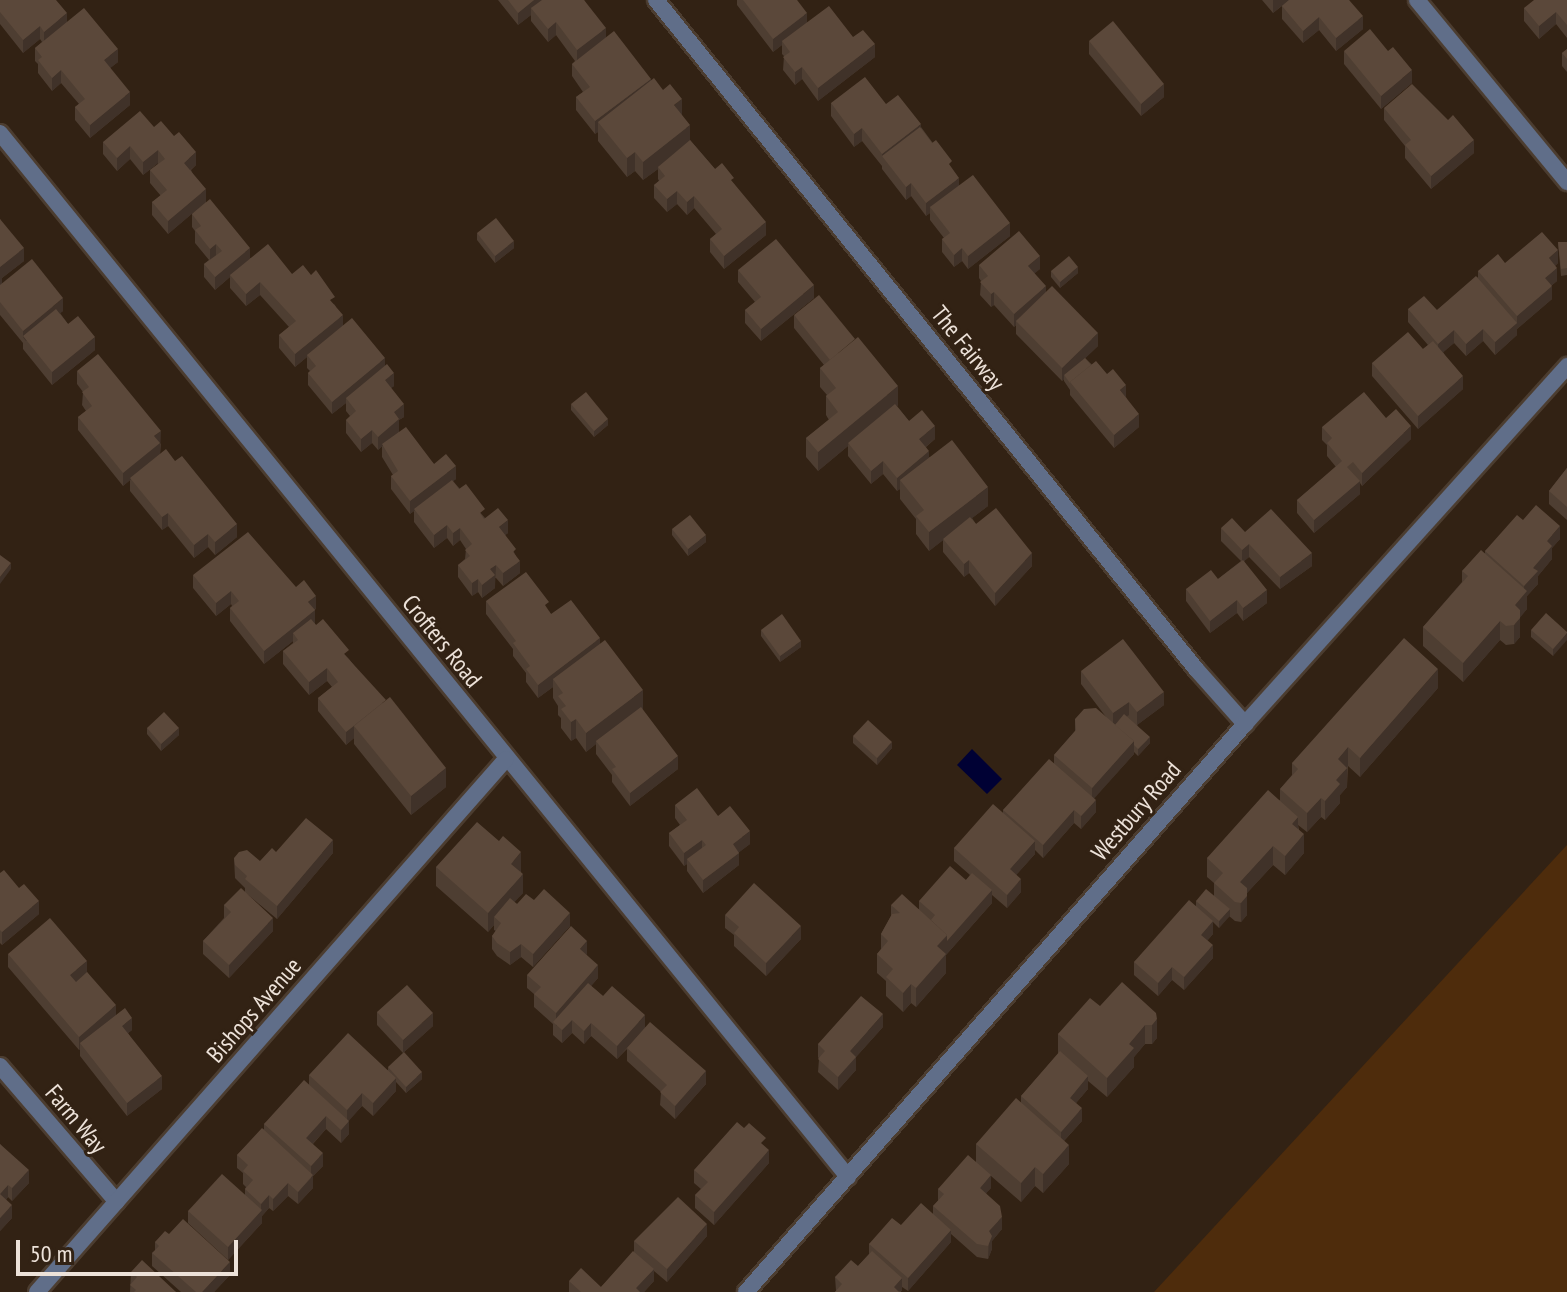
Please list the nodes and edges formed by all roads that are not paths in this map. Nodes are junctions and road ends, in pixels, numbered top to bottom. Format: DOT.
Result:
graph roads {
  1 [pos="656,0"];
  2 [pos="1417,0"];
  3 [pos="0,133"];
  4 [pos="1567,182"];
  5 [pos="1567,366"];
  6 [pos="1245,724"];
  7 [pos="506,759"];
  8 [pos="0,1066"];
  9 [pos="848,1177"];
  10 [pos="117,1202"];
  11 [pos="37,1292"];
  12 [pos="746,1292"];
  1 -- 6 [label="street, The Fairway"];
  2 -- 4 [label="street"];
  3 -- 7 [label="street, Crofters Road"];
  5 -- 6 [label="street, Westbury Road"];
  6 -- 9 [label="street, Westbury Road"];
  7 -- 9 [label="street, Crofters Road"];
  7 -- 10 [label="street, Bishops Avenue"];
  8 -- 10 [label="street, Farm Way"];
  9 -- 12 [label="street, Westbury Road"];
  10 -- 11 [label="street, Bishops Avenue"];
}
